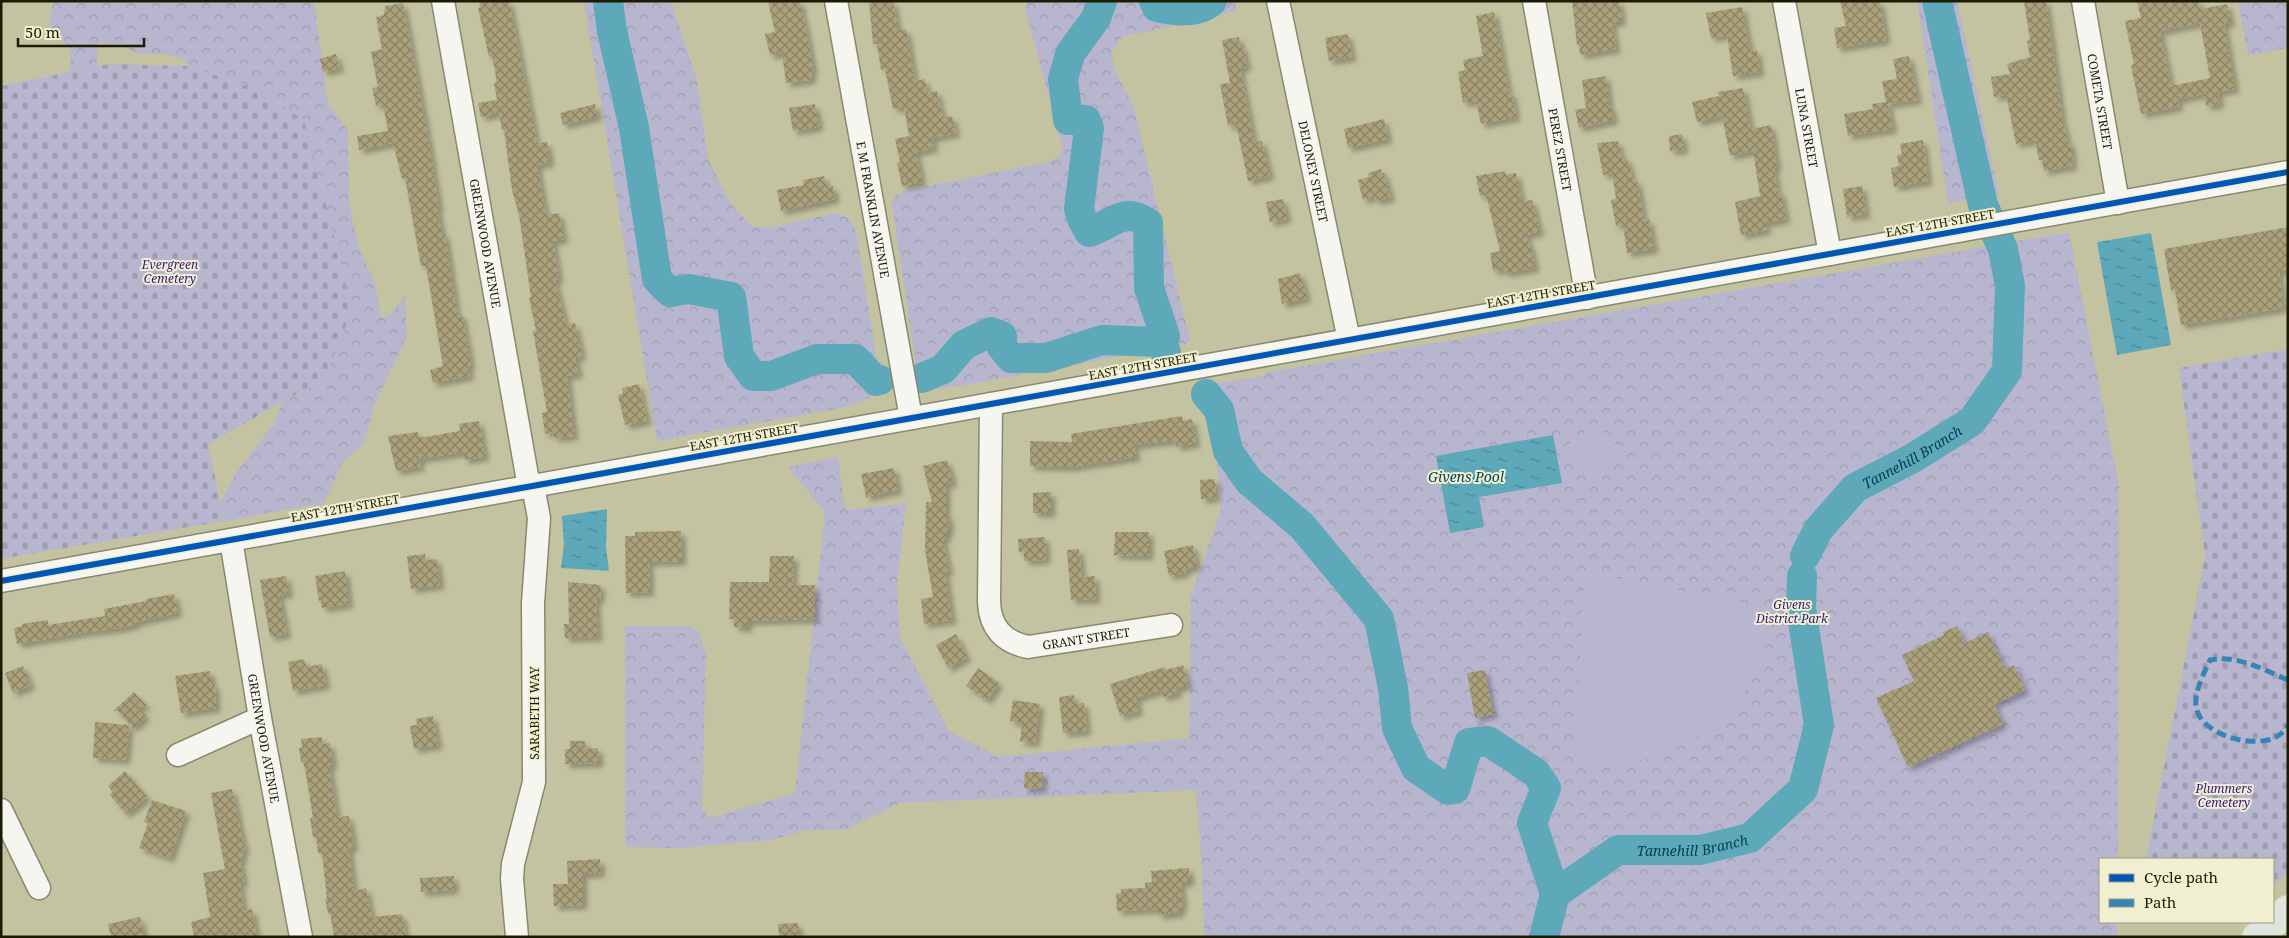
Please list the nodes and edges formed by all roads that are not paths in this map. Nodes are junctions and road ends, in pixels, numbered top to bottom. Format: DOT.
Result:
graph roads {
  1 [pos="443,1"];
  2 [pos="836,1"];
  3 [pos="1278,1"];
  4 [pos="1534,1"];
  5 [pos="1784,1"];
  6 [pos="2082,1"];
  7 [pos="2288,172"];
  8 [pos="2118,203"];
  9 [pos="1830,254"];
  10 [pos="1587,298"];
  11 [pos="1349,340"];
  12 [pos="991,404"];
  13 [pos="911,418"];
  14 [pos="531,486"];
  15 [pos="230,540"];
  16 [pos="1,581"];
  17 [pos="1171,624"];
  18 [pos="260,718"];
  19 [pos="178,755"];
  20 [pos="1,810"];
  21 [pos="39,888"];
  22 [pos="2288,910"];
  23 [pos="2262,935"];
  24 [pos="301,937"];
  25 [pos="517,937"];
  1 -- 14 [label="street, GREENWOOD AVENUE"];
  2 -- 13 [label="street, E M FRANKLIN AVENUE"];
  3 -- 11 [label="street, DELONEY STREET"];
  4 -- 10 [label="street, PEREZ STREET"];
  5 -- 9 [label="street, LUNA STREET"];
  6 -- 8 [label="street, COMETA STREET"];
  7 -- 8 [label="street, EAST 12TH STREET"];
  8 -- 9 [label="street, EAST 12TH STREET"];
  9 -- 10 [label="street, EAST 12TH STREET"];
  10 -- 11 [label="street, EAST 12TH STREET"];
  11 -- 12 [label="street, EAST 12TH STREET"];
  12 -- 13 [label="street, EAST 12TH STREET"];
  12 -- 17 [label="street, GRANT STREET"];
  13 -- 14 [label="street, EAST 12TH STREET"];
  14 -- 15 [label="street, EAST 12TH STREET"];
  14 -- 25 [label="street, SARABETH WAY"];
  15 -- 16 [label="street, EAST 12TH STREET"];
  15 -- 18 [label="street, GREENWOOD AVENUE"];
  18 -- 19 [label="street"];
  18 -- 24 [label="street, GREENWOOD AVENUE"];
  20 -- 21 [label="street"];
  22 -- 23 [label="main road"];
}
